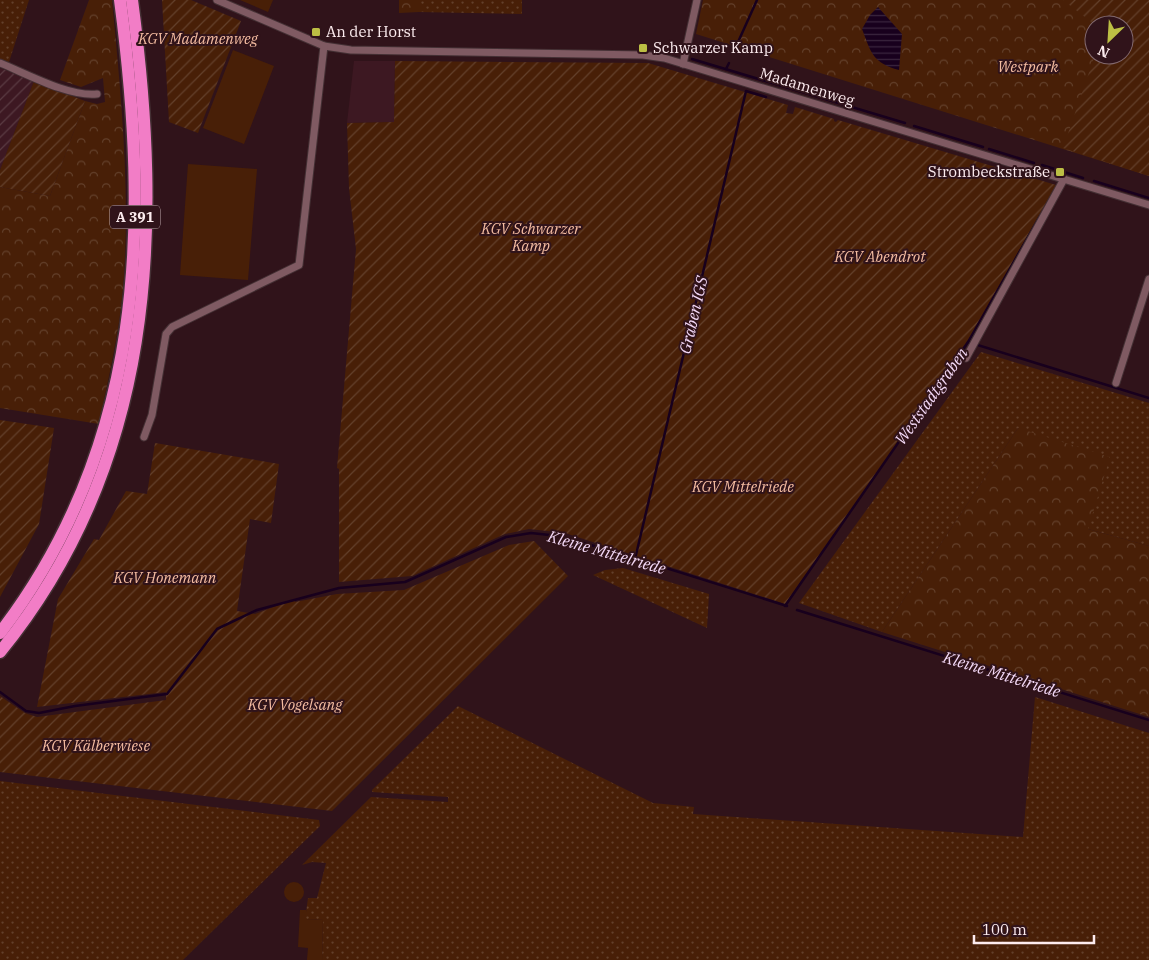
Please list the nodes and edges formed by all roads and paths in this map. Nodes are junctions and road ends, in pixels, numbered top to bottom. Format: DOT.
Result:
graph roads {
  1 [pos="132,0"];
  2 [pos="217,0"];
  3 [pos="697,0"];
  4 [pos="121,6"];
  5 [pos="324,46"];
  6 [pos="0,63"];
  7 [pos="683,64"];
  8 [pos="97,94"];
  9 [pos="1064,179"];
  10 [pos="1149,205"];
  11 [pos="1149,279"];
  12 [pos="966,358"];
  13 [pos="1116,383"];
  14 [pos="114,419"];
  15 [pos="144,437"];
  16 [pos="106,446"];
  17 [pos="0,633"];
  18 [pos="0,652"];
  1 -- 14 [label="highway, A 391"];
  2 -- 5 [label="street, Madamenweg"];
  3 -- 7 [label="street"];
  4 -- 14 [label="highway, A 391"];
  5 -- 7 [label="street, Madamenweg"];
  5 -- 15 [label="street"];
  6 -- 8 [label="street"];
  7 -- 9 [label="street, Madamenweg"];
  9 -- 10 [label="street, Madamenweg"];
  9 -- 12 [label="street"];
  11 -- 13 [label="street"];
  14 -- 16 [label="highway, A 391"];
  16 -- 17 [label="highway, A 391"];
  16 -- 18 [label="highway, A 391"];
}
